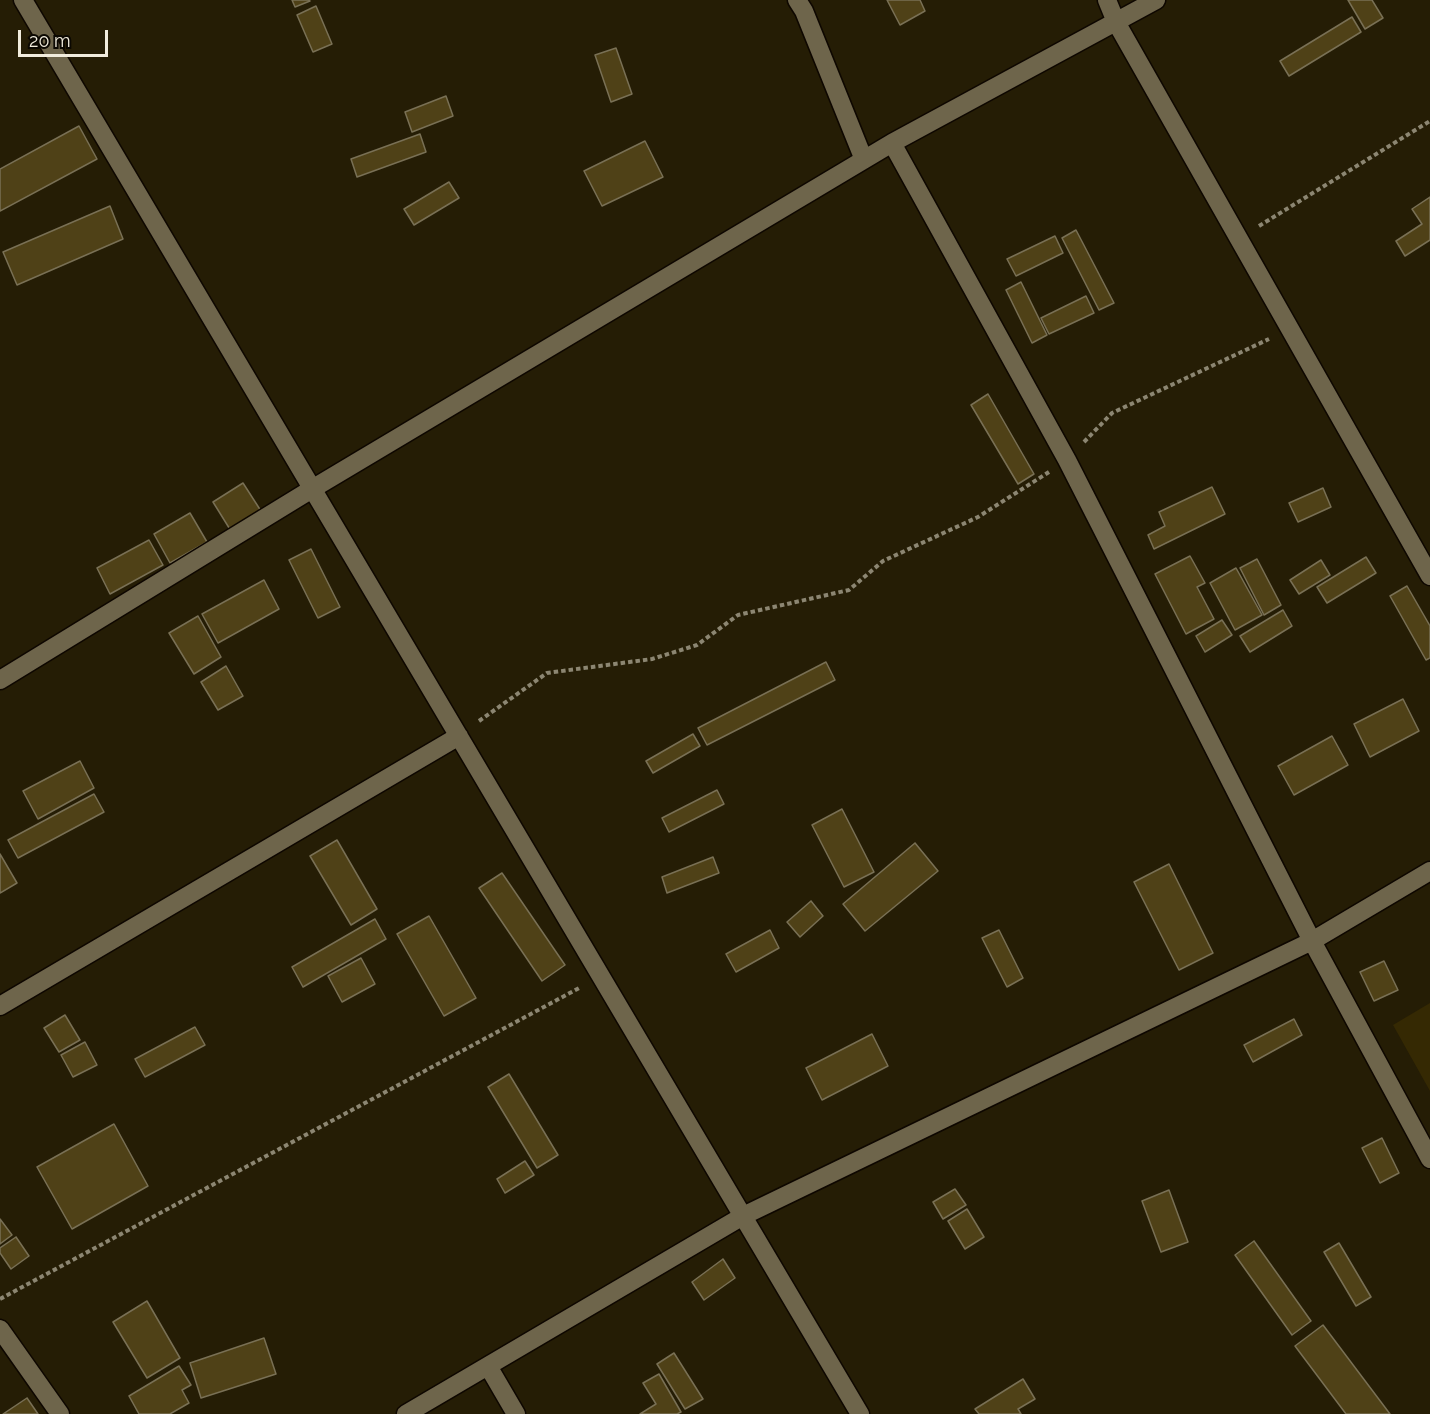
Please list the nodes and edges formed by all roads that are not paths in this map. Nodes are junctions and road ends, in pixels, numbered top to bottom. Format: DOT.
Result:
graph roads {
  1 [pos="23,0"];
  2 [pos="797,0"];
  3 [pos="1107,0"];
  4 [pos="1156,0"];
  5 [pos="1116,22"];
  6 [pos="892,143"];
  7 [pos="864,160"];
  8 [pos="312,489"];
  9 [pos="1430,576"];
  10 [pos="0,680"];
  11 [pos="459,736"];
  12 [pos="1430,871"];
  13 [pos="1312,941"];
  14 [pos="0,1006"];
  15 [pos="1430,1159"];
  16 [pos="743,1216"];
  17 [pos="0,1329"];
  18 [pos="488,1366"];
  19 [pos="60,1414"];
  20 [pos="406,1414"];
  21 [pos="516,1414"];
  22 [pos="860,1414"];
  1 -- 8 [label="street"];
  2 -- 7 [label="street"];
  3 -- 5 [label="street"];
  4 -- 5 [label="street"];
  5 -- 6 [label="street"];
  5 -- 9 [label="street"];
  6 -- 7 [label="street"];
  6 -- 13 [label="street"];
  7 -- 8 [label="street"];
  8 -- 10 [label="street"];
  8 -- 11 [label="street"];
  11 -- 14 [label="street"];
  11 -- 16 [label="street"];
  12 -- 13 [label="street"];
  13 -- 15 [label="street"];
  13 -- 16 [label="street"];
  16 -- 18 [label="street"];
  16 -- 22 [label="street"];
  17 -- 19 [label="street"];
  18 -- 20 [label="street"];
  18 -- 21 [label="street"];
}
